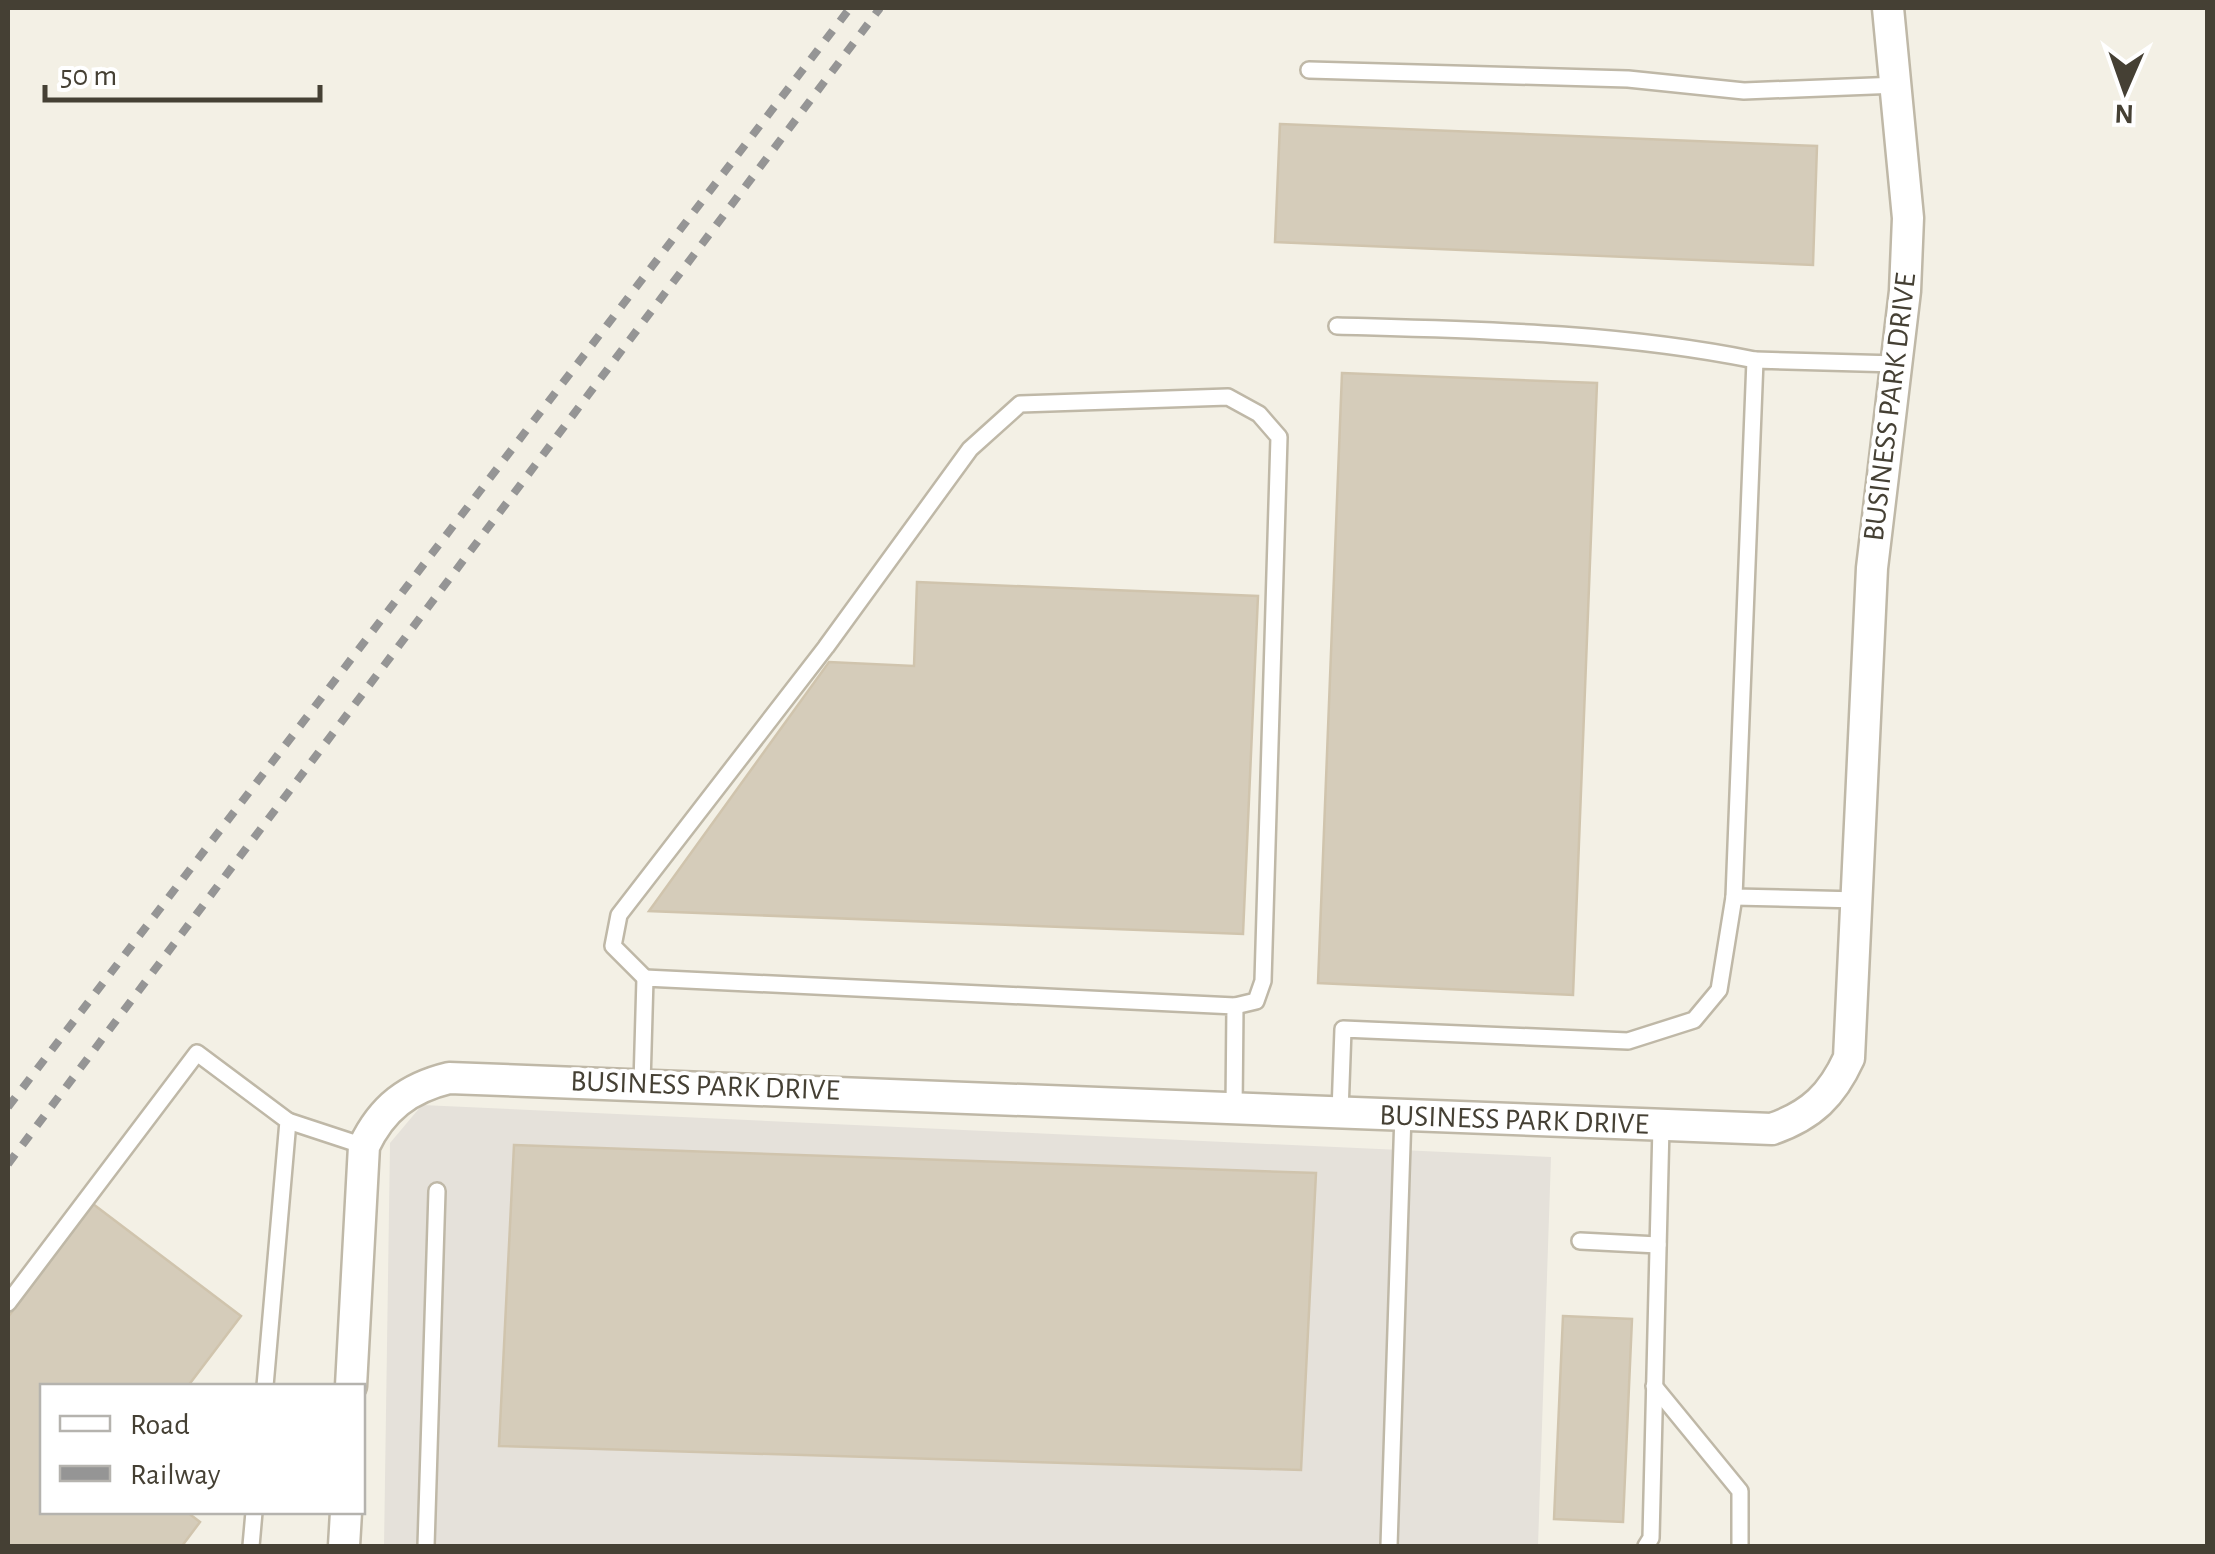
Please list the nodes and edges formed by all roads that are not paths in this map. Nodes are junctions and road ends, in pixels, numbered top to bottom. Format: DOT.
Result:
graph roads {
  1 [pos="1888,8"];
  2 [pos="1309,70"];
  3 [pos="1898,86"];
  4 [pos="1338,326"];
  5 [pos="1756,360"];
  6 [pos="1896,364"];
  7 [pos="1734,897"];
  8 [pos="1858,900"];
  9 [pos="645,978"];
  10 [pos="1235,1006"];
  11 [pos="642,1084"];
  12 [pos="1234,1108"];
  13 [pos="1340,1112"];
  14 [pos="1402,1114"];
  15 [pos="288,1121"];
  16 [pos="1661,1126"];
  17 [pos="364,1146"];
  18 [pos="437,1191"];
  19 [pos="1580,1242"];
  20 [pos="1658,1246"];
  21 [pos="8,1303"];
  22 [pos="265,1384"];
  23 [pos="351,1384"];
  24 [pos="1654,1386"];
  25 [pos="254,1514"];
  26 [pos="346,1514"];
  27 [pos="251,1546"];
  28 [pos="344,1546"];
  29 [pos="426,1546"];
  30 [pos="1389,1546"];
  31 [pos="1646,1546"];
  32 [pos="1740,1546"];
  1 -- 3 [label="street, BUSINESS PARK DRIVE"];
  2 -- 3 [label="lane"];
  3 -- 6 [label="street, BUSINESS PARK DRIVE"];
  4 -- 5 [label="lane"];
  5 -- 6 [label="lane"];
  5 -- 7 [label="lane"];
  6 -- 8 [label="street, BUSINESS PARK DRIVE"];
  7 -- 8 [label="lane"];
  7 -- 13 [label="lane"];
  8 -- 16 [label="street, BUSINESS PARK DRIVE"];
  9 -- 10 [label="lane"];
  9 -- 10 [label="lane"];
  9 -- 11 [label="lane"];
  10 -- 12 [label="lane"];
  11 -- 12 [label="street, BUSINESS PARK DRIVE"];
  11 -- 17 [label="street, BUSINESS PARK DRIVE"];
  12 -- 13 [label="street, BUSINESS PARK DRIVE"];
  13 -- 14 [label="street, BUSINESS PARK DRIVE"];
  14 -- 16 [label="street, BUSINESS PARK DRIVE"];
  14 -- 30 [label="lane"];
  15 -- 17 [label="lane"];
  15 -- 21 [label="lane"];
  15 -- 22 [label="lane"];
  16 -- 20 [label="lane"];
  17 -- 23 [label="street"];
  18 -- 29 [label="lane"];
  19 -- 20 [label="lane"];
  20 -- 24 [label="lane"];
  24 -- 31 [label="lane"];
  24 -- 32 [label="lane"];
  25 -- 27 [label="lane"];
  26 -- 28 [label="street"];
}
